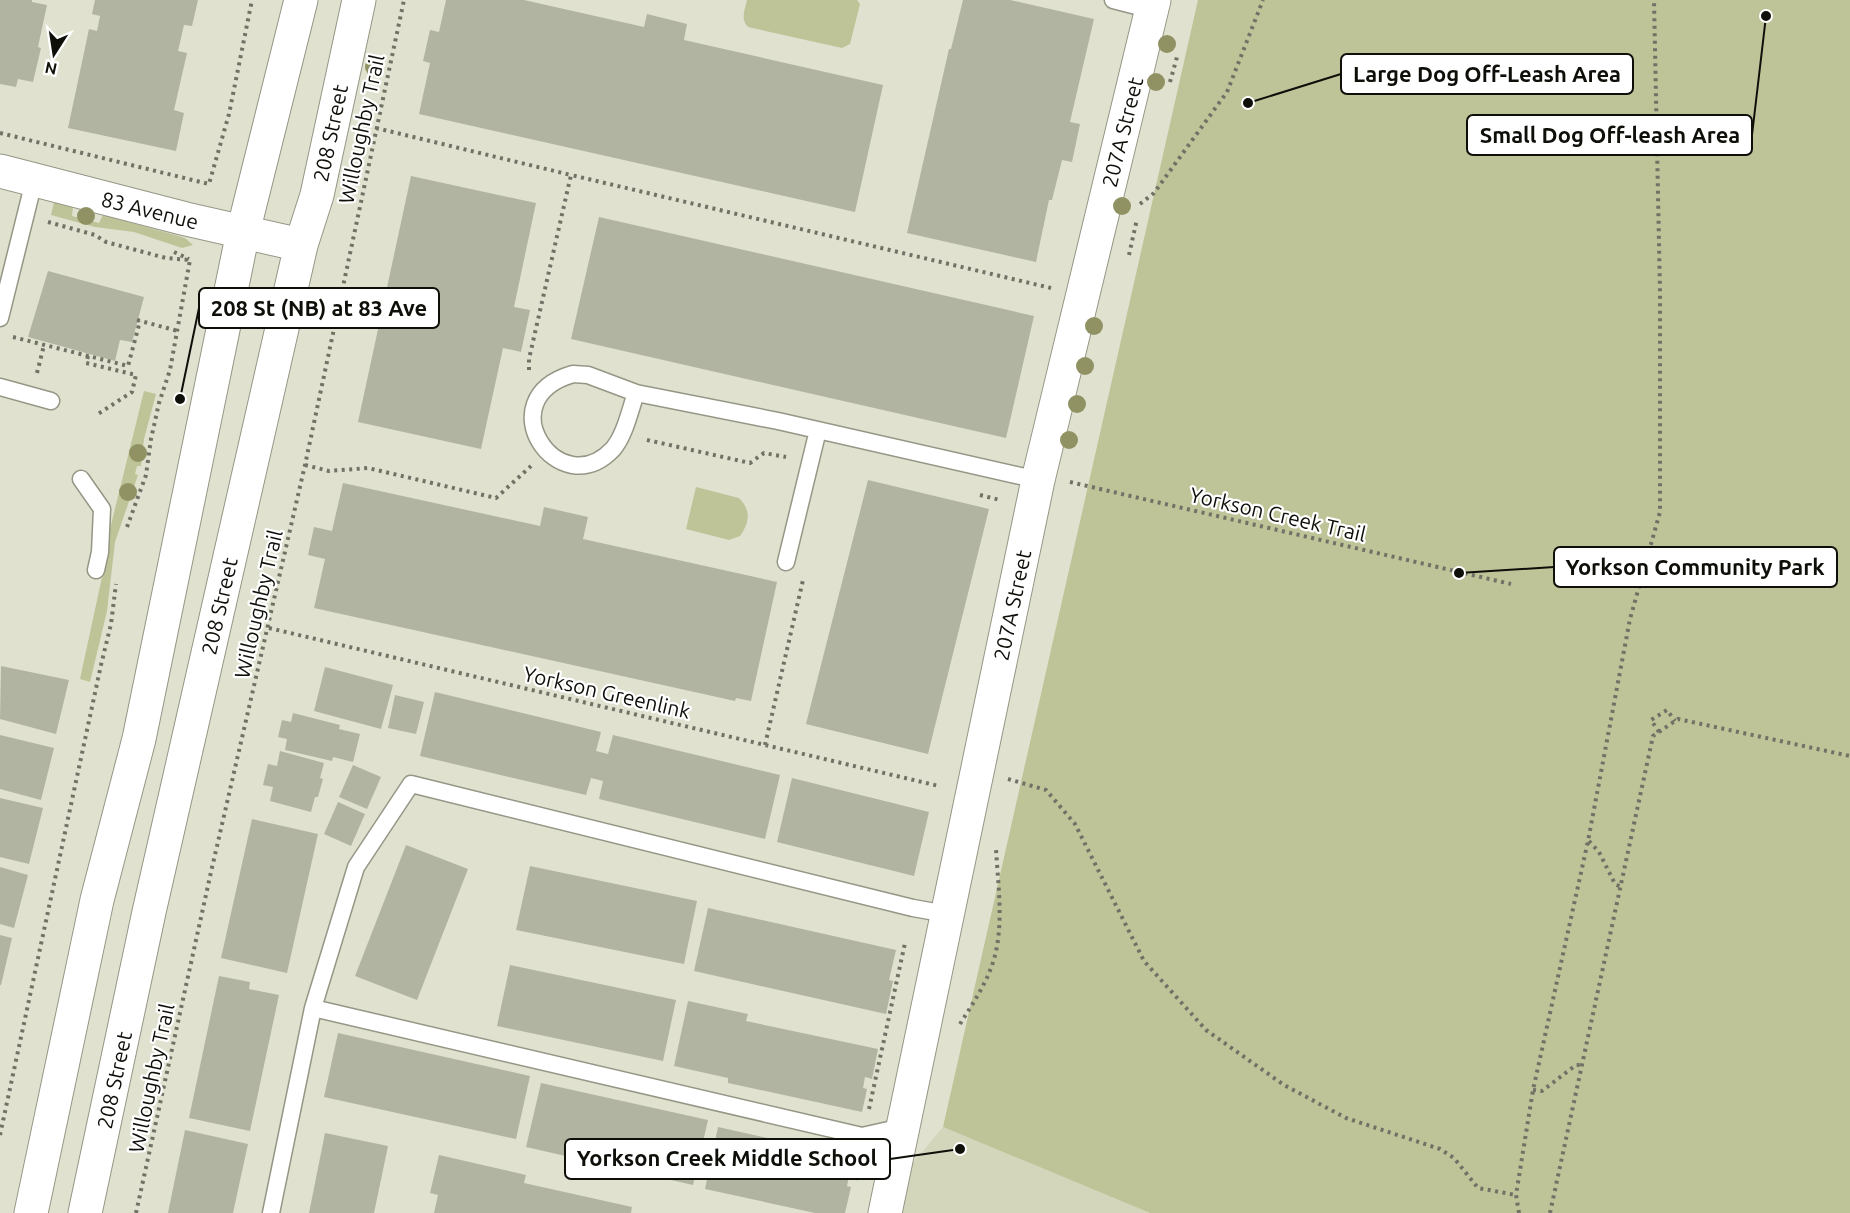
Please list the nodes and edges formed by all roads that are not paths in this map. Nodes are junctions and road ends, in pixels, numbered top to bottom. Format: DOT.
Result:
graph roads {
  1 [pos="301,0"];
  2 [pos="359,0"];
  3 [pos="1113,0"];
  4 [pos="1153,5"];
  5 [pos="0,171"];
  6 [pos="34,181"];
  7 [pos="243,232"];
  8 [pos="301,245"];
  9 [pos="0,318"];
  10 [pos="0,387"];
  11 [pos="636,393"];
  12 [pos="51,401"];
  13 [pos="818,430"];
  14 [pos="81,479"];
  15 [pos="1038,480"];
  16 [pos="786,562"];
  17 [pos="96,570"];
  18 [pos="947,914"];
  19 [pos="314,1008"];
  20 [pos="902,1127"];
  21 [pos="31,1213"];
  22 [pos="85,1213"];
  23 [pos="271,1213"];
  24 [pos="885,1213"];
  1 -- 7 [label="main road"];
  2 -- 8 [label="main road, 208 Street"];
  3 -- 4 [label="lane"];
  4 -- 15 [label="main road, 207A Street"];
  5 -- 6 [label="main road, 83 Avenue"];
  6 -- 7 [label="main road, 83 Avenue"];
  6 -- 9 [label="lane"];
  7 -- 8 [label="main road, 83 Avenue"];
  7 -- 21 [label="main road"];
  8 -- 22 [label="main road, 208 Street"];
  10 -- 12 [label="lane"];
  11 -- 11 [label="lane"];
  11 -- 13 [label="lane"];
  13 -- 15 [label="lane"];
  13 -- 16 [label="lane"];
  14 -- 17 [label="lane"];
  15 -- 18 [label="main road, 207A Street"];
  18 -- 19 [label="lane"];
  18 -- 20 [label="main road, 207A Street"];
  19 -- 20 [label="lane"];
  19 -- 23 [label="lane"];
  20 -- 24 [label="main road, 207A Street"];
}
